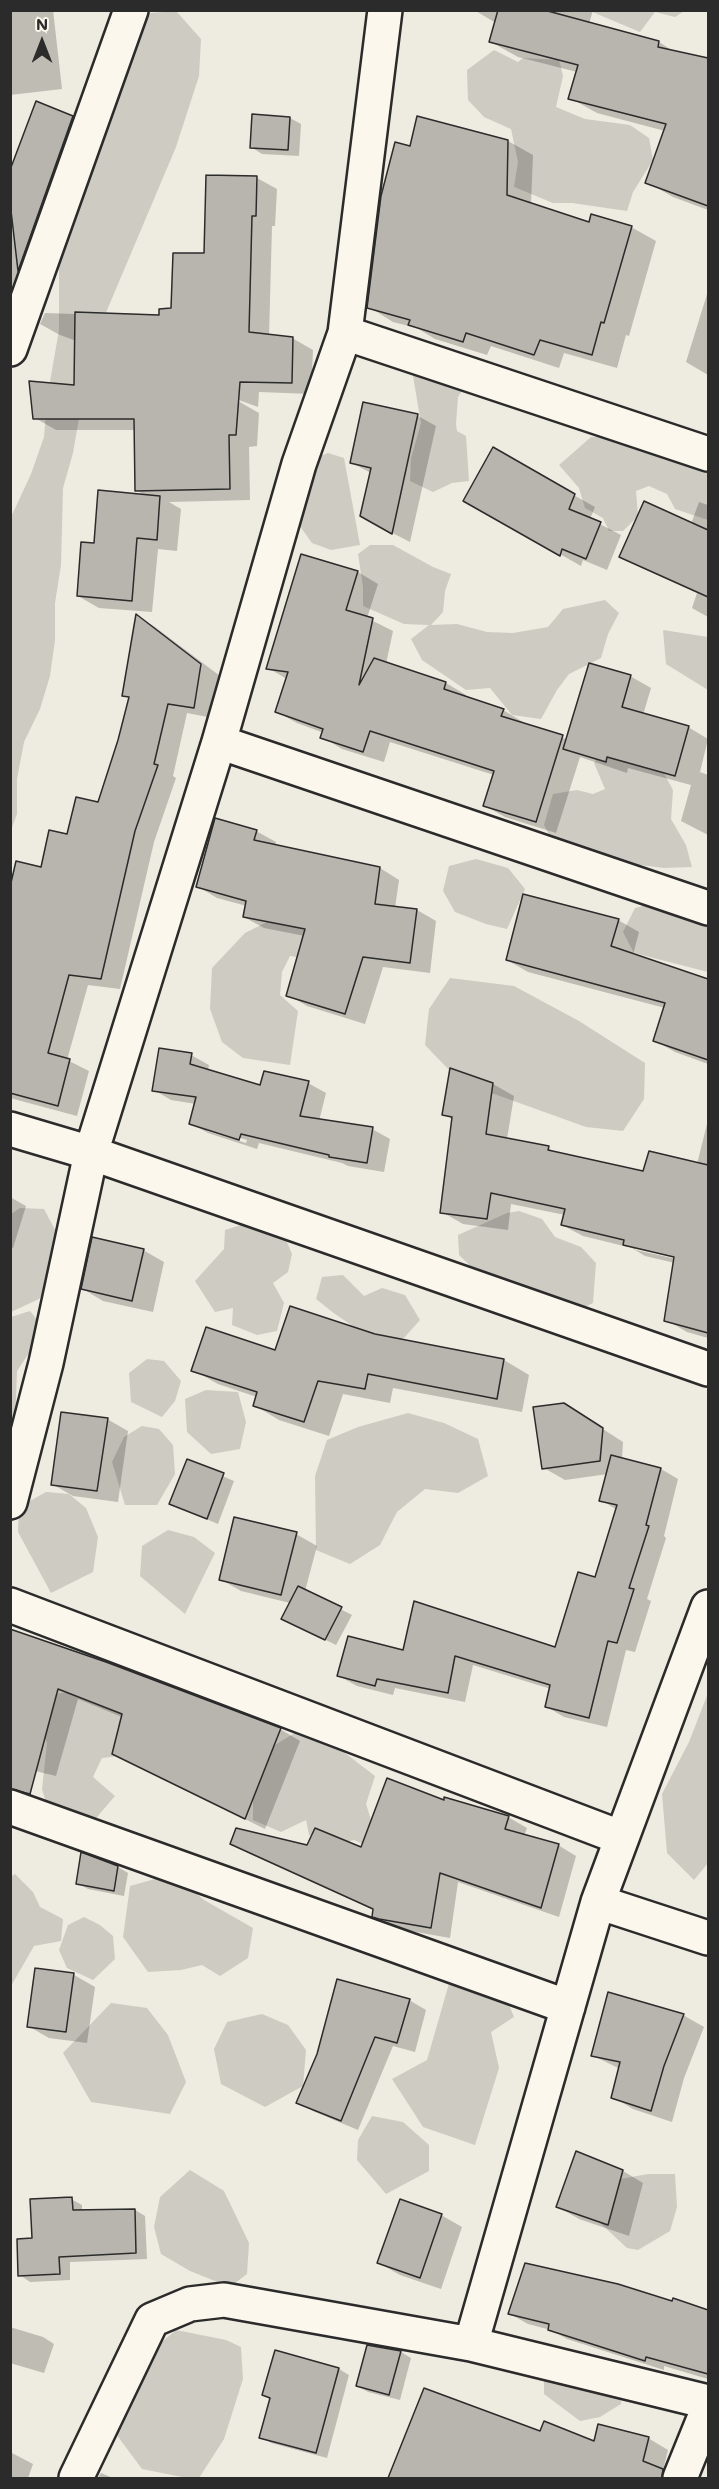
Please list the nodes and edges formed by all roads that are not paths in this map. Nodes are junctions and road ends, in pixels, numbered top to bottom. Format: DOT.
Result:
graph roads {
  1 [pos="131,10"];
  2 [pos="385,10"];
  3 [pos="345,333"];
  4 [pos="10,349"];
  5 [pos="708,453"];
  6 [pos="219,742"];
  7 [pos="708,908"];
  8 [pos="10,1129"];
  9 [pos="91,1153"];
  10 [pos="708,1369"];
  11 [pos="10,1502"];
  12 [pos="10,1605"];
  13 [pos="708,1607"];
  14 [pos="10,1807"];
  15 [pos="622,1838"];
  16 [pos="598,1902"];
  17 [pos="708,1938"];
  18 [pos="568,2007"];
  19 [pos="471,2344"];
  20 [pos="708,2402"];
  21 [pos="708,2409"];
  22 [pos="76,2478"];
  23 [pos="681,2478"];
  1 -- 4 [label="street"];
  2 -- 3 [label="street"];
  3 -- 5 [label="street"];
  3 -- 6 [label="street"];
  6 -- 7 [label="street"];
  6 -- 9 [label="street"];
  8 -- 9 [label="street"];
  9 -- 10 [label="street"];
  9 -- 11 [label="street"];
  12 -- 15 [label="street"];
  13 -- 15 [label="street"];
  14 -- 18 [label="street"];
  15 -- 16 [label="street"];
  16 -- 17 [label="street"];
  16 -- 18 [label="street"];
  18 -- 19 [label="street"];
  19 -- 20 [label="street"];
  19 -- 22 [label="street"];
  21 -- 23 [label="street"];
}
